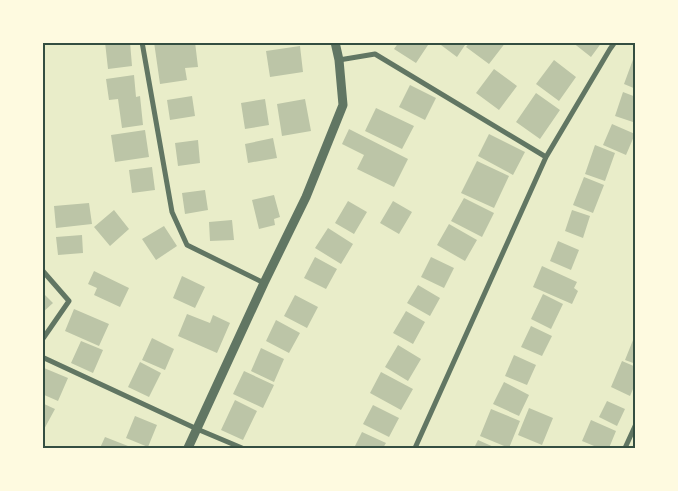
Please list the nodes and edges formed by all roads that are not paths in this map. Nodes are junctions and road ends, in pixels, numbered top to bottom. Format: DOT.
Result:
graph roads {
  1 [pos="142,42"];
  2 [pos="335,42"];
  3 [pos="615,42"];
  4 [pos="339,60"];
  5 [pos="546,158"];
  6 [pos="42,270"];
  7 [pos="264,283"];
  8 [pos="42,340"];
  9 [pos="42,357"];
  10 [pos="636,424"];
  11 [pos="196,429"];
  12 [pos="188,448"];
  13 [pos="242,448"];
  14 [pos="415,448"];
  15 [pos="625,448"];
  1 -- 7 [label="street"];
  2 -- 4 [label="street"];
  3 -- 5 [label="street"];
  4 -- 5 [label="street"];
  4 -- 7 [label="street"];
  5 -- 14 [label="street"];
  6 -- 8 [label="street"];
  7 -- 11 [label="street"];
  9 -- 11 [label="street"];
  10 -- 15 [label="street"];
  11 -- 12 [label="street"];
  11 -- 13 [label="street"];
}
